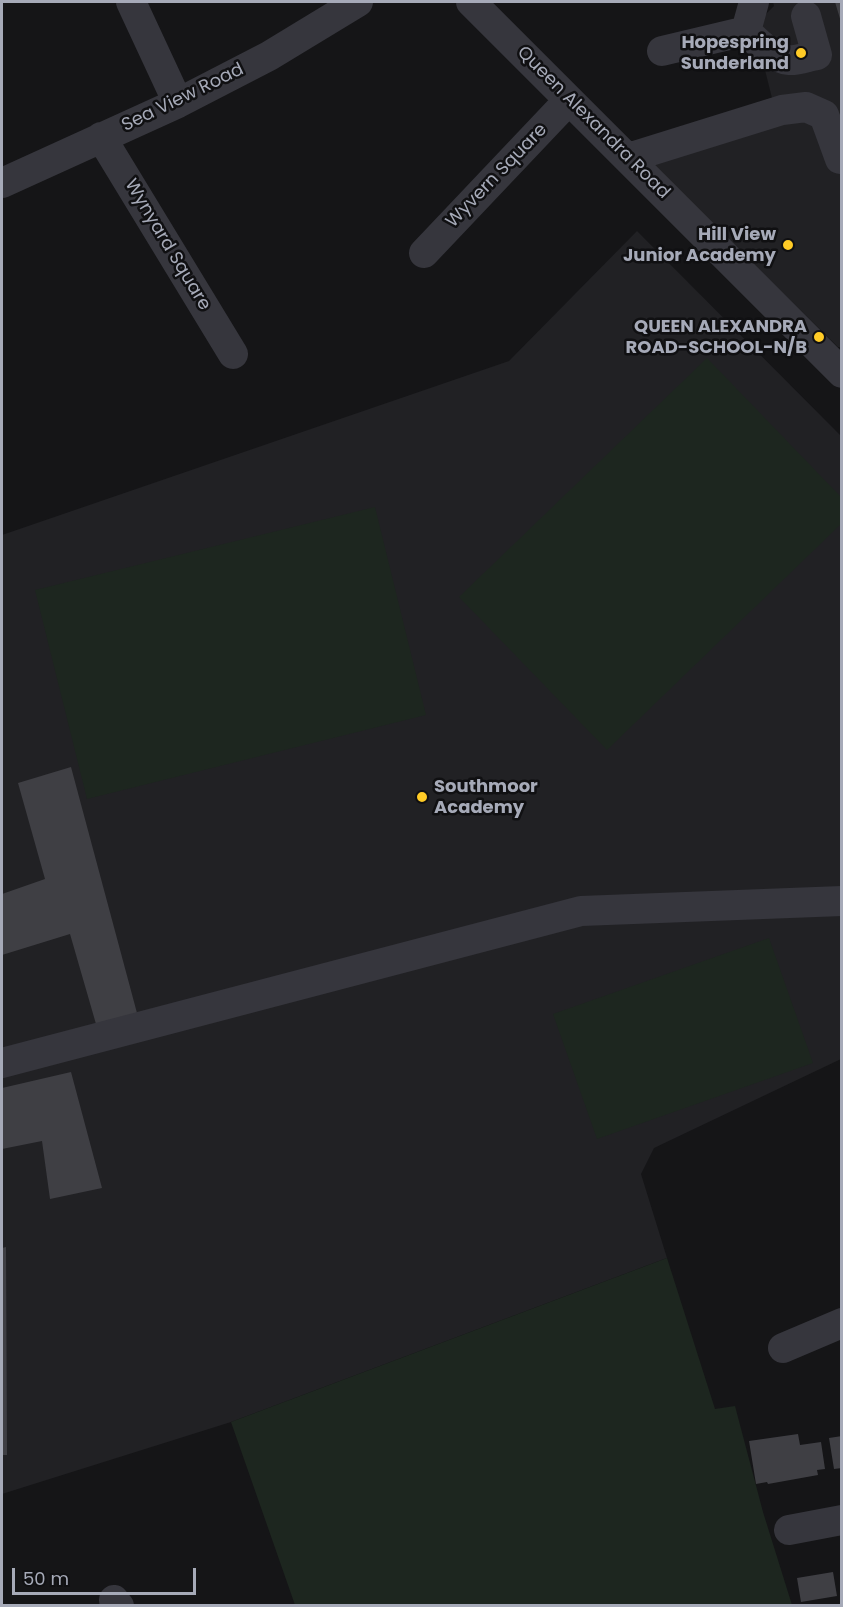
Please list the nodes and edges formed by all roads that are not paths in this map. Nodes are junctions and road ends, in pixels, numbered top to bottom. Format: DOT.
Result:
graph roads {
  1 [pos="131,2"];
  2 [pos="358,2"];
  3 [pos="471,2"];
  4 [pos="750,16"];
  5 [pos="806,16"];
  6 [pos="662,51"];
  7 [pos="569,100"];
  8 [pos="178,103"];
  9 [pos="101,137"];
  10 [pos="628,158"];
  11 [pos="840,159"];
  12 [pos="2,183"];
  13 [pos="424,253"];
  14 [pos="233,354"];
  15 [pos="842,373"];
  16 [pos="842,902"];
  17 [pos="2,1063"];
  18 [pos="842,1323"];
  19 [pos="783,1348"];
  20 [pos="842,1520"];
  21 [pos="789,1530"];
  1 -- 8 [label="street"];
  2 -- 8 [label="street, Sea View Road"];
  3 -- 7 [label="street, Queen Alexandra Road"];
  4 -- 5 [label="street"];
  4 -- 6 [label="street"];
  7 -- 10 [label="street, Queen Alexandra Road"];
  7 -- 13 [label="street, Wyvern Square"];
  8 -- 9 [label="street, Sea View Road"];
  9 -- 12 [label="street, Sea View Road"];
  9 -- 14 [label="street, Wynyard Square"];
  10 -- 11 [label="street"];
  10 -- 15 [label="street, Queen Alexandra Road"];
  16 -- 17 [label="street"];
  18 -- 19 [label="street"];
  20 -- 21 [label="street"];
}
